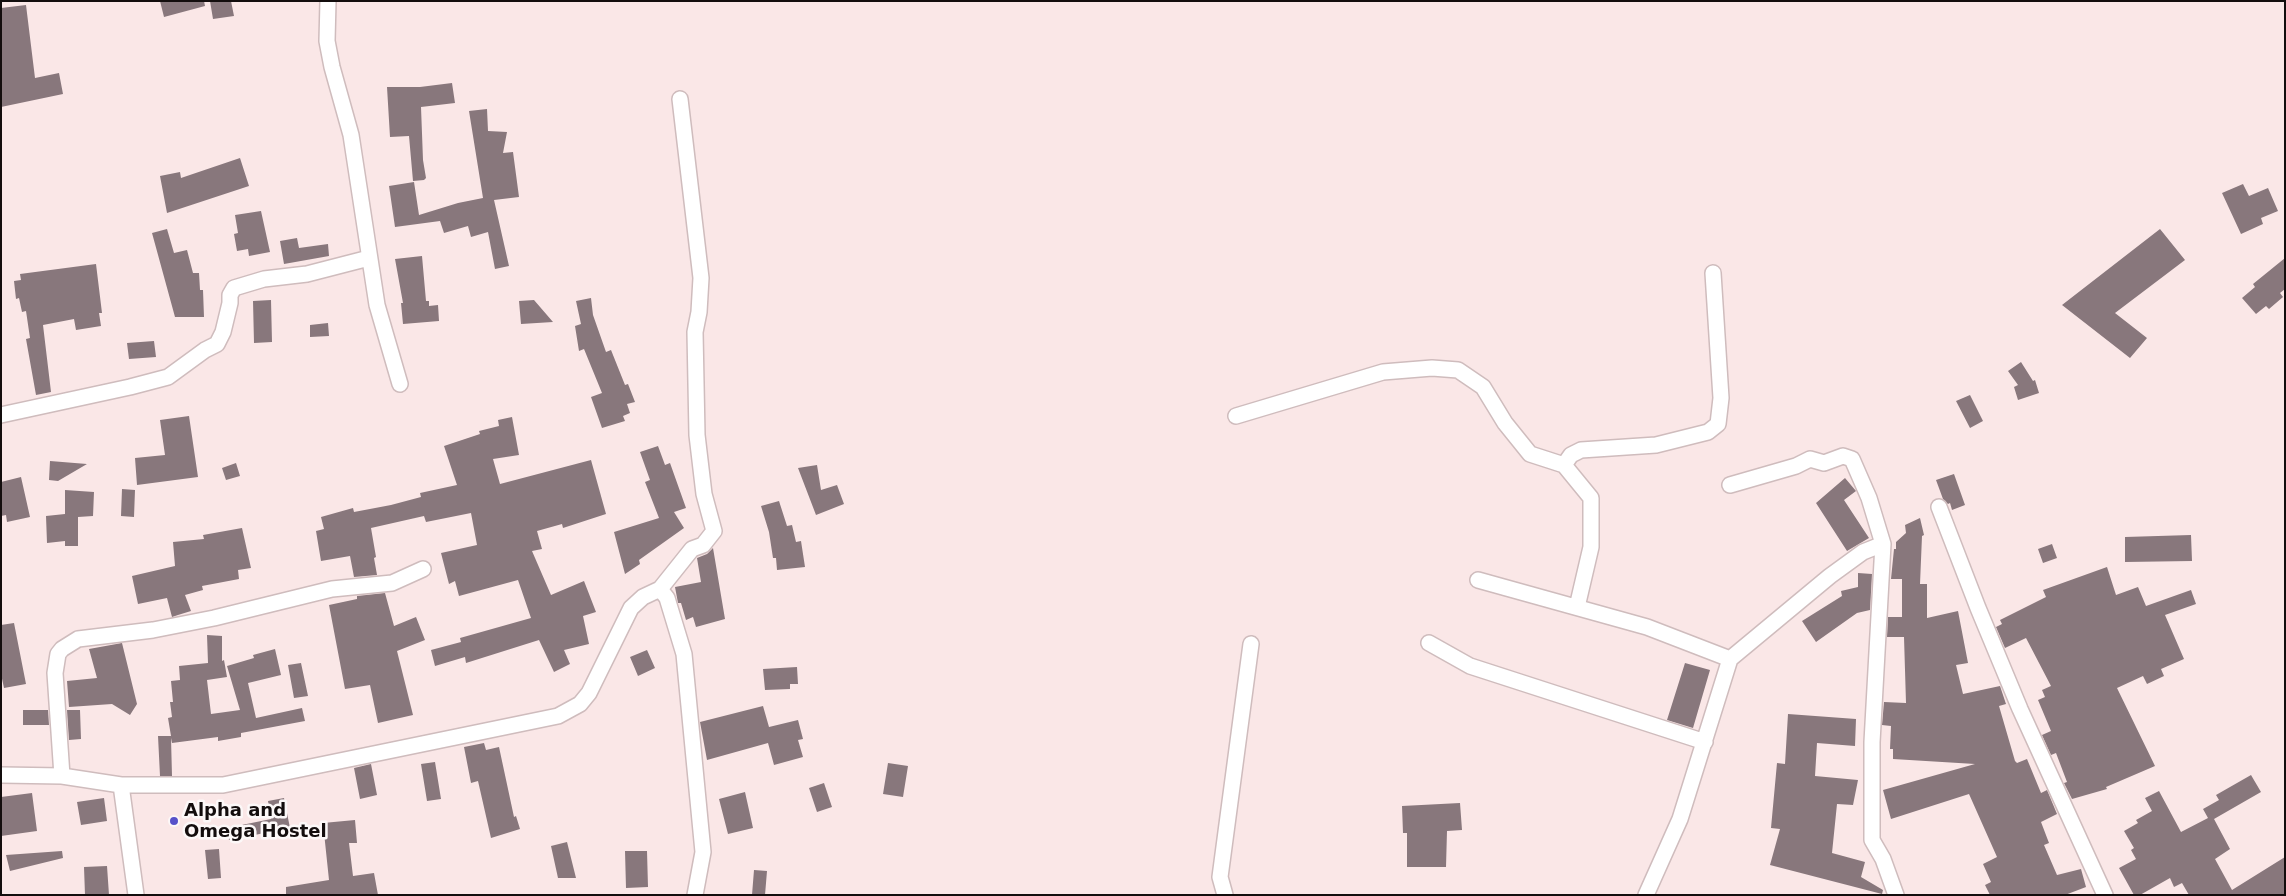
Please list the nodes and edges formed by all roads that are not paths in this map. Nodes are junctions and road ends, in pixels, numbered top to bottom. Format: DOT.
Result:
graph roads {
  1 [pos="328,1"];
  2 [pos="680,98"];
  3 [pos="369,258"];
  4 [pos="1713,273"];
  5 [pos="400,384"];
  6 [pos="1,415"];
  7 [pos="1236,416"];
  8 [pos="1564,464"];
  9 [pos="1730,485"];
  10 [pos="1940,507"];
  11 [pos="1883,544"];
  12 [pos="423,568"];
  13 [pos="1478,580"];
  14 [pos="660,589"];
  15 [pos="1578,607"];
  16 [pos="1251,644"];
  17 [pos="1429,644"];
  18 [pos="1730,659"];
  19 [pos="1705,742"];
  20 [pos="1,775"];
  21 [pos="62,776"];
  22 [pos="121,786"];
  23 [pos="136,895"];
  24 [pos="695,895"];
  25 [pos="1225,895"];
  26 [pos="1646,895"];
  27 [pos="1896,895"];
  28 [pos="2105,895"];
  1 -- 3 [label="street"];
  2 -- 14 [label="street"];
  3 -- 5 [label="street"];
  3 -- 6 [label="street"];
  4 -- 8 [label="street"];
  7 -- 8 [label="street"];
  8 -- 15 [label="street"];
  9 -- 11 [label="street"];
  10 -- 28 [label="street"];
  11 -- 18 [label="street"];
  11 -- 27 [label="street"];
  12 -- 21 [label="street"];
  13 -- 15 [label="street"];
  14 -- 22 [label="street"];
  14 -- 24 [label="street"];
  15 -- 18 [label="street"];
  16 -- 25 [label="street"];
  17 -- 19 [label="street"];
  18 -- 19 [label="street"];
  19 -- 26 [label="street"];
  20 -- 21 [label="street"];
  21 -- 22 [label="street"];
  22 -- 23 [label="street"];
}
